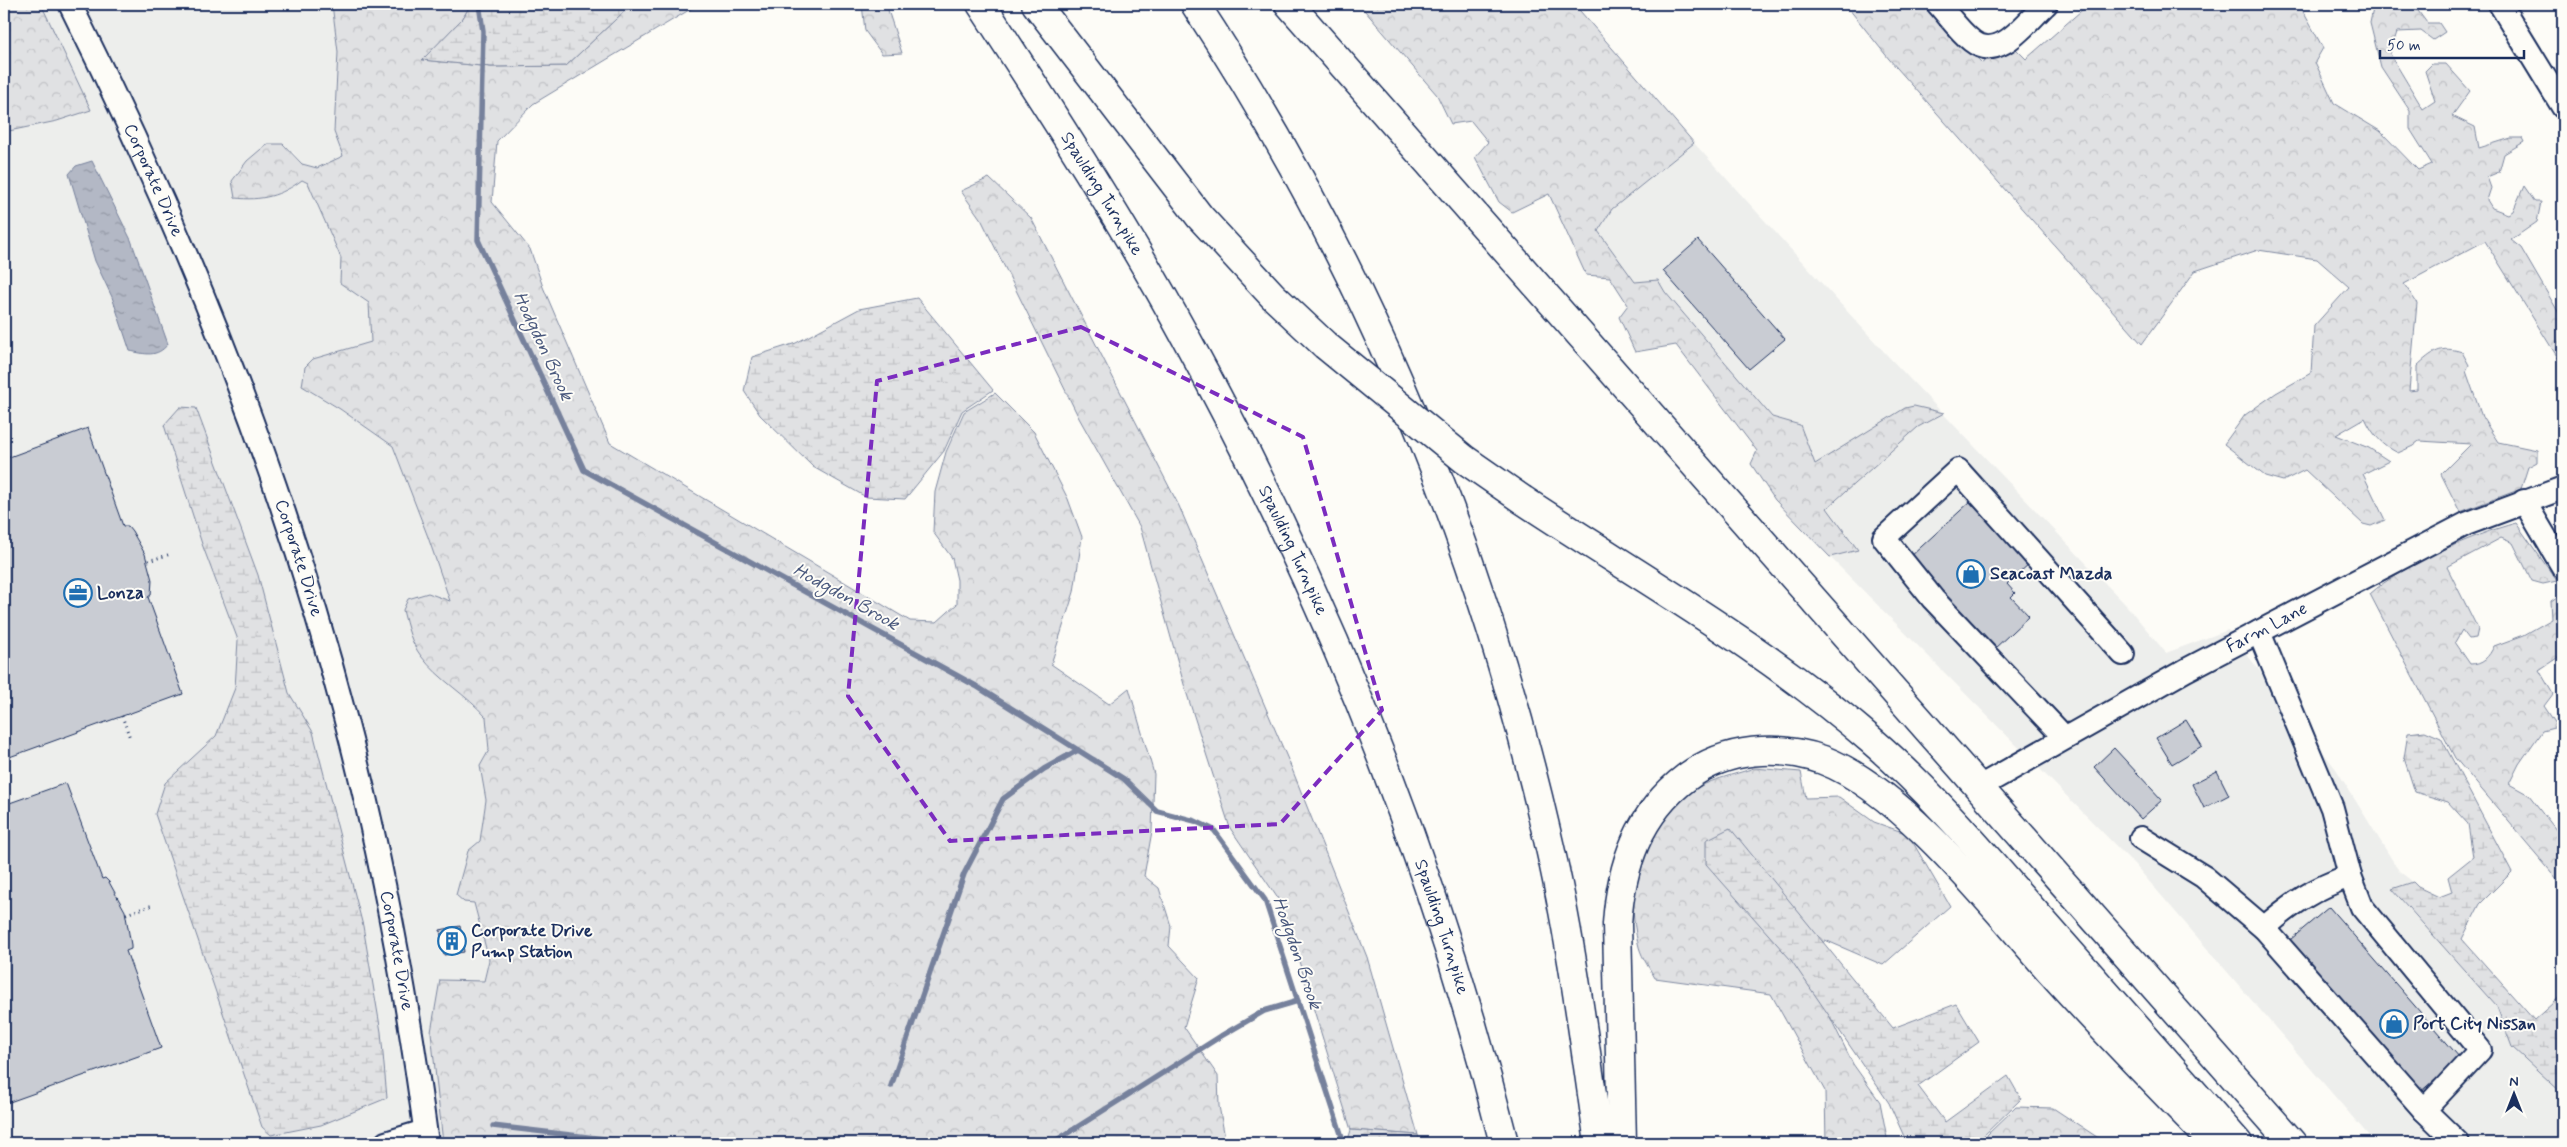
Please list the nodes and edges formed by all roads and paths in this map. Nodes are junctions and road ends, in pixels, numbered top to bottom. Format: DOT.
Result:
graph roads {
  1 [pos="70,4"];
  2 [pos="981,4"];
  3 [pos="1036,4"];
  4 [pos="1195,4"];
  5 [pos="1289,4"];
  6 [pos="1305,4"];
  7 [pos="1938,4"];
  8 [pos="2046,4"];
  9 [pos="2500,4"];
  10 [pos="2563,107"];
  11 [pos="1419,152"];
  12 [pos="2563,488"];
  13 [pos="2524,501"];
  14 [pos="171,554"];
  15 [pos="148,561"];
  16 [pos="2563,567"];
  17 [pos="2259,632"];
  18 [pos="2123,654"];
  19 [pos="122,716"];
  20 [pos="2064,737"];
  21 [pos="130,738"];
  22 [pos="1979,787"];
  23 [pos="2141,838"];
  24 [pos="2350,876"];
  25 [pos="153,905"];
  26 [pos="126,914"];
  27 [pos="2264,928"];
  28 [pos="2424,1110"];
  29 [pos="426,1137"];
  30 [pos="386,1143"];
  31 [pos="1504,1143"];
  32 [pos="1599,1143"];
  33 [pos="1622,1143"];
  34 [pos="2214,1143"];
  35 [pos="2238,1143"];
  36 [pos="2292,1143"];
  37 [pos="2458,1143"];
  1 -- 29 [label="street, Corporate Drive"];
  2 -- 31 [label="highway, Spaulding Turnpike"];
  3 -- 35 [label="highway, bridge"];
  4 -- 32 [label="highway"];
  5 -- 11 [label="highway"];
  6 -- 11 [label="highway"];
  7 -- 8 [label="street"];
  9 -- 10 [label="street"];
  11 -- 22 [label="highway"];
  12 -- 13 [label="street, Farm Lane"];
  13 -- 16 [label="street"];
  13 -- 17 [label="street, Farm Lane"];
  14 -- 15 [label="path"];
  17 -- 20 [label="street, Farm Lane"];
  17 -- 24 [label="street"];
  18 -- 20 [label="street"];
  19 -- 21 [label="path"];
  20 -- 22 [label="street, Farm Lane"];
  22 -- 36 [label="highway"];
  23 -- 27 [label="street"];
  24 -- 27 [label="street"];
  24 -- 28 [label="street"];
  25 -- 26 [label="path"];
  27 -- 28 [label="street"];
  28 -- 37 [label="street"];
  29 -- 30 [label="street"];
  33 -- 34 [label="highway"];
}
